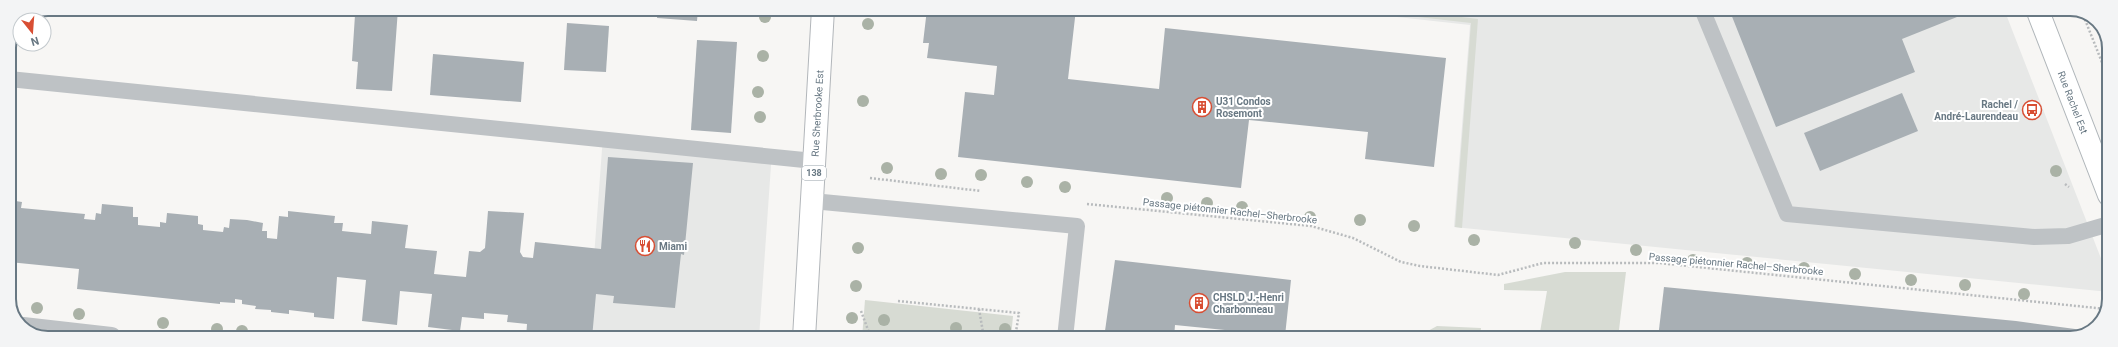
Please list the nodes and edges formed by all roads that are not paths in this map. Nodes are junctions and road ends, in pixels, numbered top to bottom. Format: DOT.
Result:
graph roads {
  1 [pos="823,16"];
  2 [pos="1705,16"];
  3 [pos="2040,16"];
  4 [pos="16,80"];
  5 [pos="814,161"];
  6 [pos="2102,177"];
  7 [pos="812,201"];
  8 [pos="2102,226"];
  9 [pos="38,330"];
  10 [pos="49,331"];
  11 [pos="804,331"];
  12 [pos="1066,331"];
  1 -- 5 [label="main road, Rue Sherbrooke Est / 138"];
  2 -- 8 [label="lane"];
  3 -- 6 [label="main road, Rue Rachel Est"];
  4 -- 5 [label="lane"];
  5 -- 7 [label="main road, Rue Sherbrooke Est / 138"];
  7 -- 11 [label="main road, Rue Sherbrooke Est / 138"];
  7 -- 12 [label="lane"];
  9 -- 10 [label="street"];
}
